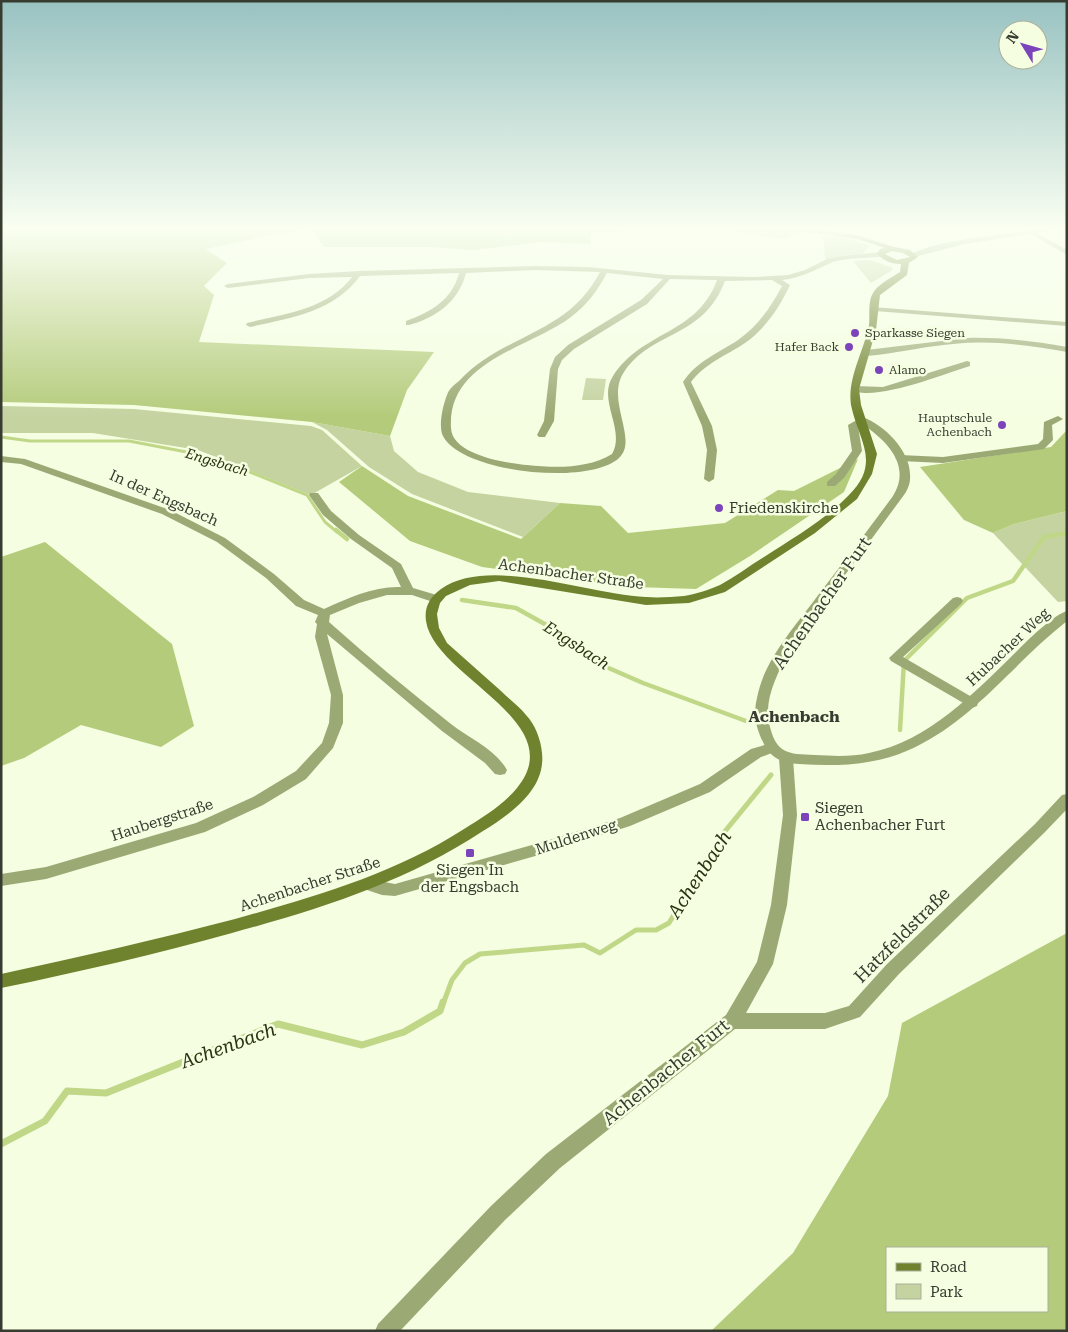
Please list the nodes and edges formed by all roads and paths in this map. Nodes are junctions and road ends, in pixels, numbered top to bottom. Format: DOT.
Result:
graph roads {
  1 [pos="344,292"];
  2 [pos="455,292"];
  3 [pos="592,292"];
  4 [pos="655,292"];
  5 [pos="718,292"];
  6 [pos="783,292"];
  7 [pos="878,292"];
  8 [pos="875,309"];
  9 [pos="409,323"];
  10 [pos="1067,324"];
  11 [pos="250,325"];
  12 [pos="1067,350"];
  13 [pos="866,353"];
  14 [pos="967,364"];
  15 [pos="855,389"];
  16 [pos="1058,419"];
  17 [pos="862,420"];
  18 [pos="542,435"];
  19 [pos="900,458"];
  20 [pos="1,459"];
  21 [pos="709,479"];
  22 [pos="831,484"];
  23 [pos="314,494"];
  24 [pos="409,590"];
  25 [pos="436,599"];
  26 [pos="957,601"];
  27 [pos="1067,615"];
  28 [pos="322,618"];
  29 [pos="972,703"];
  30 [pos="779,753"];
  31 [pos="500,770"];
  32 [pos="1067,799"];
  33 [pos="1,880"];
  34 [pos="369,884"];
  35 [pos="1,981"];
  36 [pos="732,1021"];
  37 [pos="385,1331"];
  1 -- 11 [label="street"];
  2 -- 9 [label="street"];
  3 -- 5 [label="street"];
  4 -- 18 [label="street"];
  6 -- 21 [label="street"];
  7 -- 8 [label="main road, Achenbacher Straße"];
  8 -- 10 [label="street"];
  8 -- 13 [label="main road, Achenbacher Straße"];
  12 -- 13 [label="street"];
  13 -- 15 [label="main road, Achenbacher Straße"];
  14 -- 15 [label="street"];
  15 -- 17 [label="main road, Achenbacher Straße"];
  16 -- 19 [label="street"];
  17 -- 19 [label="street, Achenbacher Furt"];
  17 -- 22 [label="street"];
  17 -- 25 [label="main road, Achenbacher Straße"];
  19 -- 30 [label="street, Achenbacher Furt"];
  20 -- 28 [label="street, In der Engsbach"];
  23 -- 24 [label="street"];
  24 -- 25 [label="street"];
  24 -- 28 [label="street"];
  25 -- 34 [label="main road, Achenbacher Straße"];
  26 -- 29 [label="street, Hubacher Weg"];
  27 -- 29 [label="street, Hubacher Weg"];
  28 -- 31 [label="street, In der Engsbach"];
  28 -- 33 [label="street, Haubergstraße"];
  29 -- 30 [label="street, Hubacher Weg"];
  30 -- 34 [label="street, Muldenweg"];
  30 -- 36 [label="street, Achenbacher Furt"];
  32 -- 36 [label="street, Hatzfeldstraße"];
  34 -- 35 [label="main road, Achenbacher Straße"];
  36 -- 37 [label="street, Achenbacher Furt"];
}
